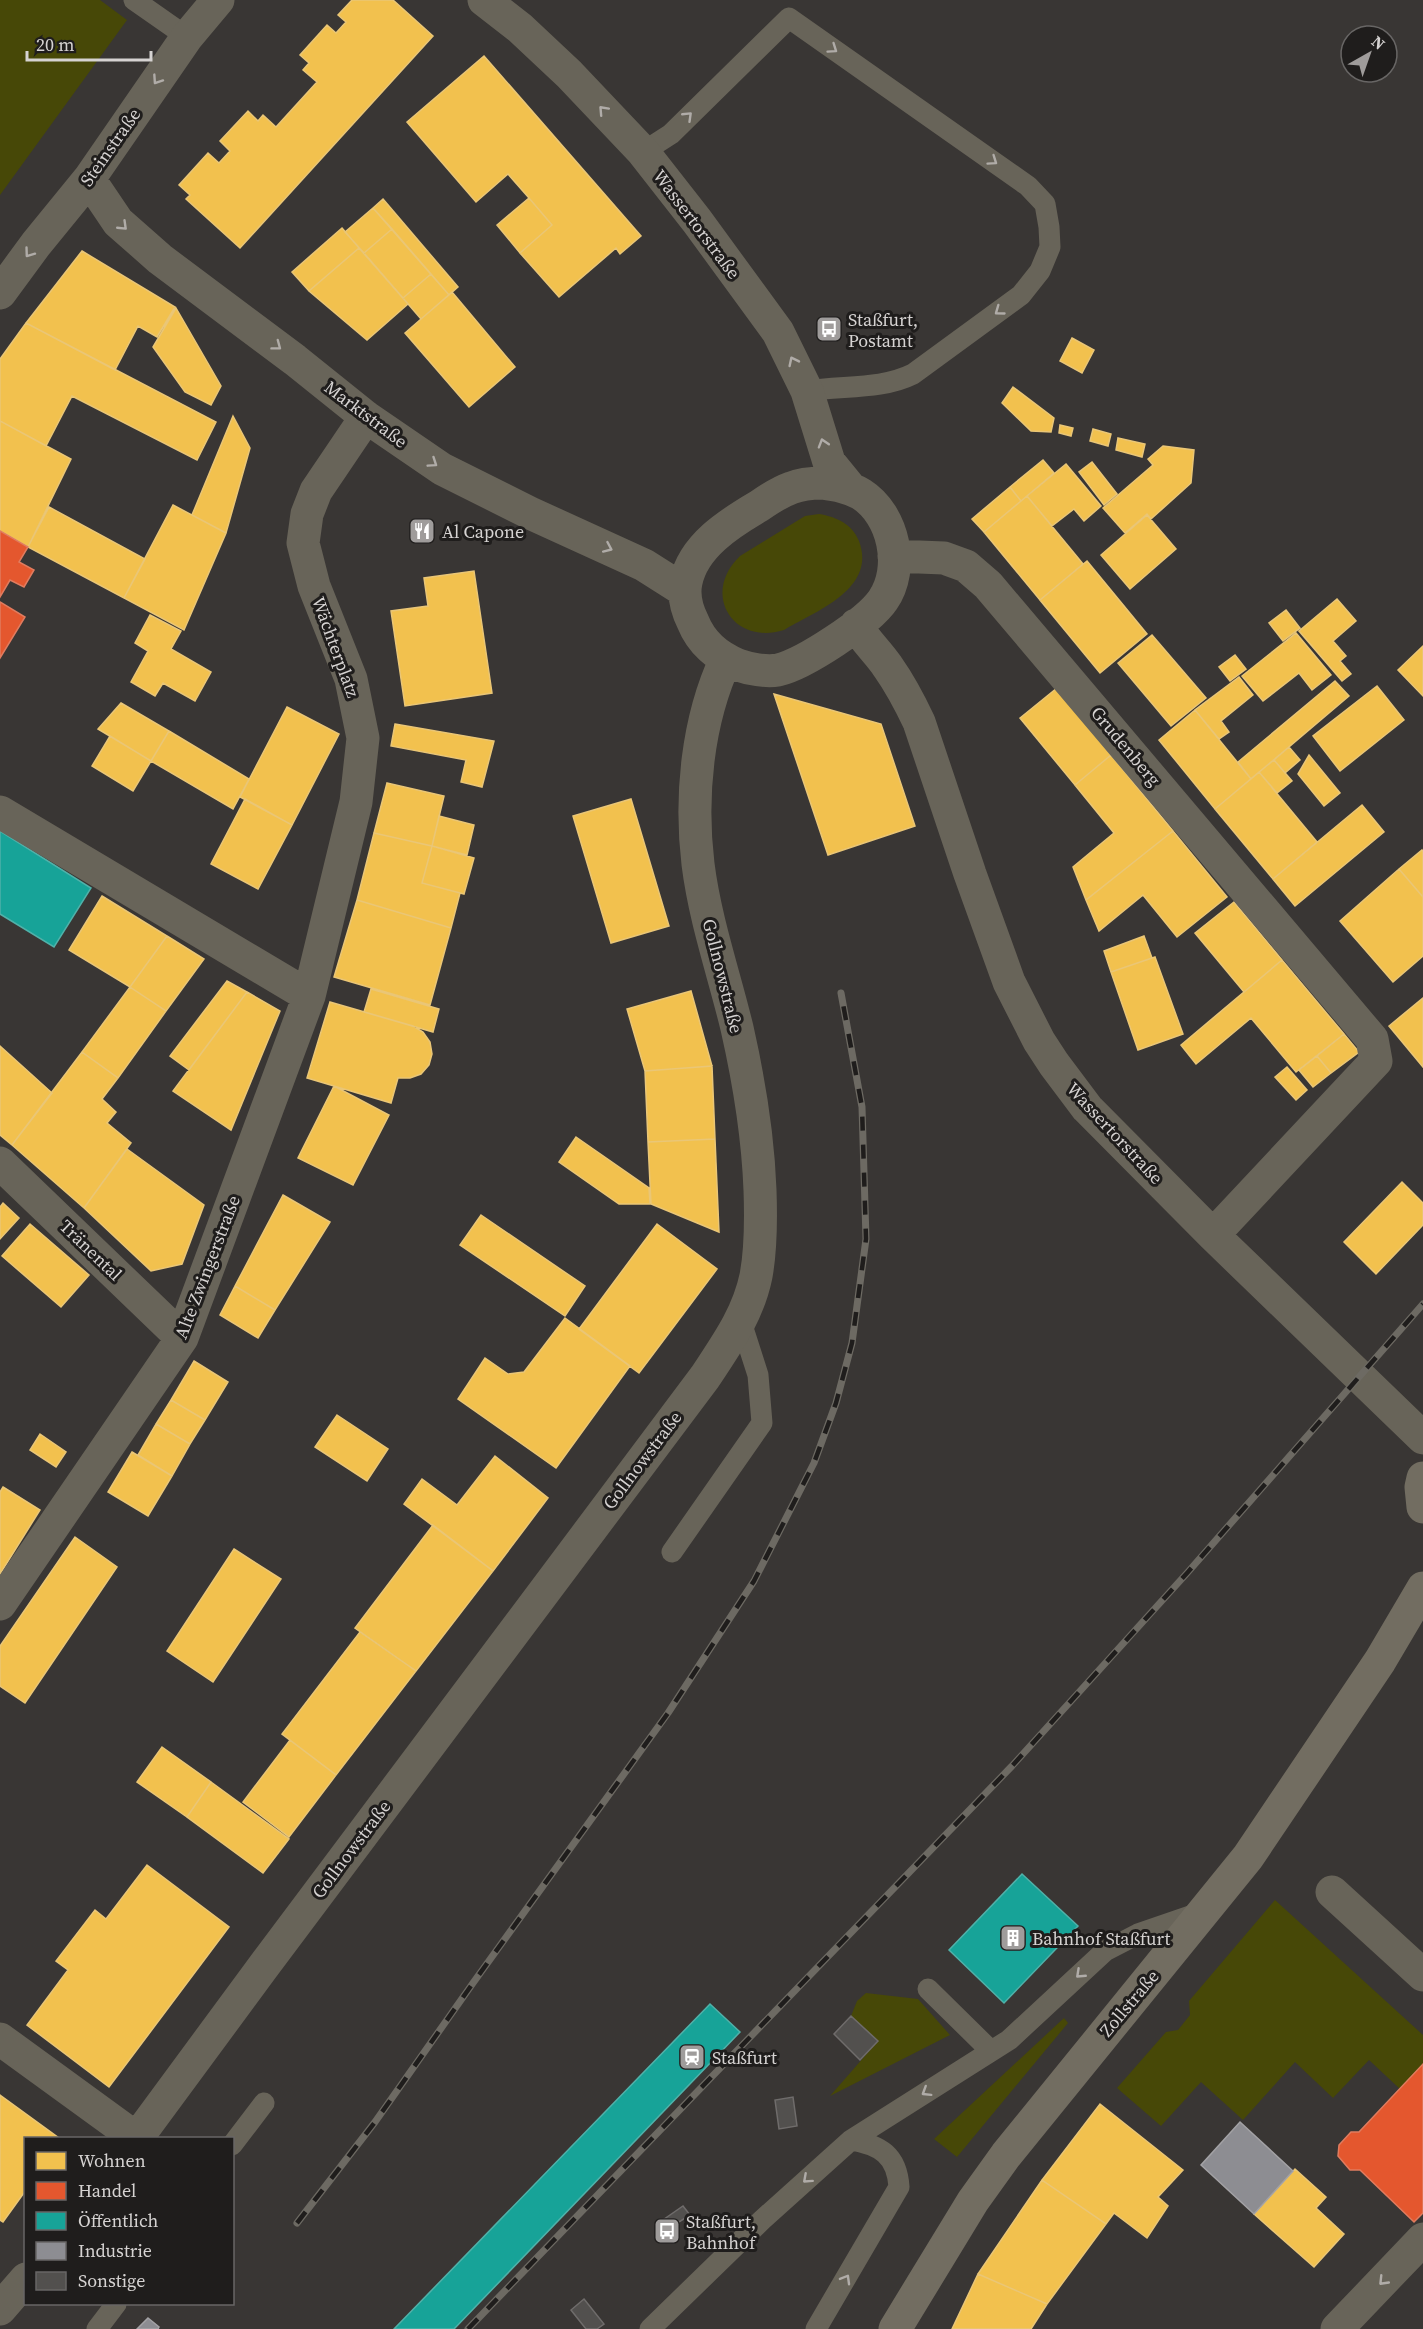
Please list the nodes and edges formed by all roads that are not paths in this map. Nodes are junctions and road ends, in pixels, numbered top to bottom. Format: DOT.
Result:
graph roads {
  1 [pos="134,0"];
  2 [pos="218,0"];
  3 [pos="484,0"];
  4 [pos="187,37"];
  5 [pos="643,152"];
  6 [pos="89,179"];
  7 [pos="0,293"];
  8 [pos="807,391"];
  9 [pos="366,417"];
  10 [pos="851,489"];
  11 [pos="894,556"];
  12 [pos="685,591"];
  13 [pos="856,625"];
  14 [pos="726,659"];
  15 [pos="0,812"];
  16 [pos="309,996"];
  17 [pos="0,1163"];
  18 [pos="1213,1235"];
  19 [pos="741,1322"];
  20 [pos="182,1338"];
  21 [pos="1423,1438"];
  22 [pos="1423,1478"];
  23 [pos="1423,1507"];
  24 [pos="672,1552"];
  25 [pos="1423,1588"];
  26 [pos="0,1604"];
  27 [pos="1332,1892"];
  28 [pos="1206,1910"];
  29 [pos="1423,1975"];
  30 [pos="928,1989"];
  31 [pos="0,2039"];
  32 [pos="991,2050"];
  33 [pos="264,2103"];
  34 [pos="133,2137"];
  35 [pos="137,2137"];
  36 [pos="851,2140"];
  37 [pos="234,2142"];
  38 [pos="1423,2238"];
  39 [pos="24,2281"];
  40 [pos="115,2305"];
  41 [pos="0,2309"];
  42 [pos="97,2329"];
  43 [pos="650,2329"];
  44 [pos="816,2329"];
  45 [pos="895,2329"];
  46 [pos="1337,2329"];
  1 -- 4 [label="lane"];
  2 -- 4 [label="street, Steinstraße"];
  5 -- 3 [label="street, Wassertorstraße, one-way"];
  4 -- 6 [label="street, Steinstraße, one-way"];
  8 -- 5 [label="street, Wassertorstraße, one-way"];
  5 -- 8 [label="lane, one-way"];
  6 -- 7 [label="street, Steinstraße, one-way"];
  6 -- 9 [label="street, Marktstraße, one-way"];
  10 -- 8 [label="street, Wassertorstraße, one-way"];
  9 -- 12 [label="street, Marktstraße, one-way"];
  9 -- 16 [label="street, Wächterplatz"];
  10 -- 11 [label="street, Wassertorstraße"];
  10 -- 12 [label="street, Wassertorstraße"];
  11 -- 13 [label="street, Wassertorstraße"];
  11 -- 18 [label="street, Grudenberg"];
  12 -- 14 [label="street, Wassertorstraße"];
  13 -- 14 [label="street, Wassertorstraße"];
  13 -- 18 [label="street, Wassertorstraße"];
  14 -- 19 [label="street, Gollnowstraße"];
  15 -- 16 [label="street"];
  16 -- 20 [label="street, Alte Zwingerstraße"];
  17 -- 20 [label="street, Tränental"];
  18 -- 21 [label="street, Wassertorstraße"];
  19 -- 24 [label="lane"];
  19 -- 35 [label="street, Gollnowstraße"];
  20 -- 26 [label="street, Alte Zwingerstraße"];
  22 -- 23 [label="main road"];
  25 -- 28 [label="main road, Zollstraße"];
  27 -- 29 [label="street"];
  28 -- 32 [label="lane, one-way"];
  28 -- 45 [label="main road, Zollstraße"];
  30 -- 32 [label="lane"];
  31 -- 34 [label="street"];
  32 -- 36 [label="lane, one-way"];
  33 -- 37 [label="lane"];
  36 -- 43 [label="lane, one-way"];
  44 -- 36 [label="lane, one-way"];
  38 -- 46 [label="street, one-way"];
  39 -- 41 [label="street"];
  40 -- 42 [label="lane"];
}
